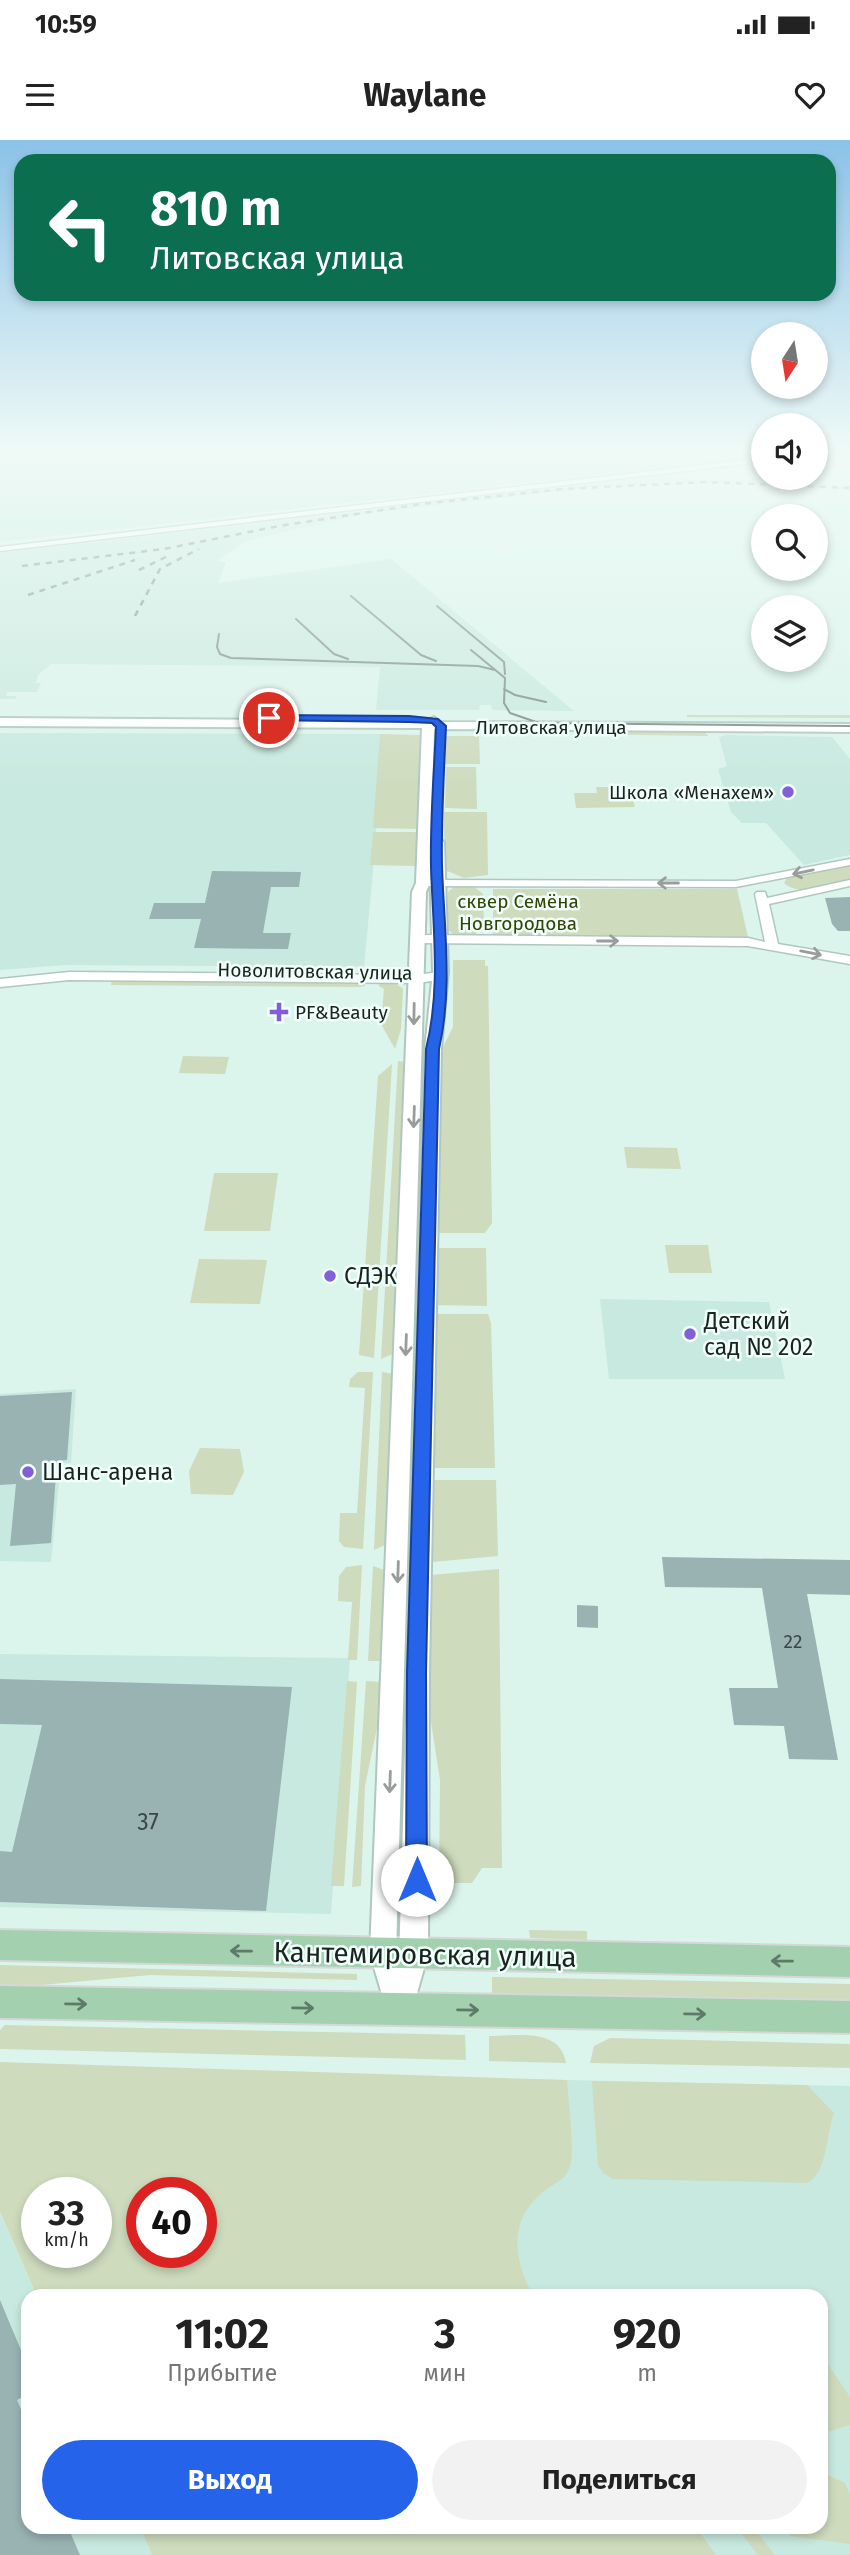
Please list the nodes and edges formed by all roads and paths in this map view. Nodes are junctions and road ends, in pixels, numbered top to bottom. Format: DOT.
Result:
graph roads {
  1 [pos="0,720"];
  2 [pos="850,722"];
  3 [pos="434,724"];
  4 [pos="850,728"];
  5 [pos="850,862"];
  6 [pos="757,882"];
  7 [pos="423,883"];
  8 [pos="439,883"];
  9 [pos="850,883"];
  10 [pos="763,902"];
  11 [pos="417,939"];
  12 [pos="439,939"];
  13 [pos="772,945"];
  14 [pos="850,960"];
  15 [pos="0,975"];
  16 [pos="415,976"];
  17 [pos="441,976"];
  18 [pos="0,983"];
  19 [pos="0,1945"];
  20 [pos="399,1954"];
  21 [pos="850,1962"];
  22 [pos="0,2002"];
  23 [pos="400,2009"];
  24 [pos="850,2017"];
  1 -- 3 [label="street, Литовская улица"];
  2 -- 3 [label="street, Литовская улица"];
  3 -- 4 [label="street, Литовская улица"];
  3 -- 7 [label="street"];
  3 -- 8 [label="street"];
  5 -- 6 [label="street, one-way"];
  6 -- 8 [label="street, one-way"];
  6 -- 10 [label="street"];
  7 -- 8 [label="street"];
  7 -- 11 [label="street"];
  8 -- 12 [label="street"];
  9 -- 10 [label="street"];
  10 -- 13 [label="street"];
  11 -- 12 [label="street"];
  11 -- 16 [label="street"];
  12 -- 13 [label="street, one-way"];
  12 -- 17 [label="street"];
  13 -- 14 [label="street, one-way"];
  15 -- 16 [label="street, Новолитовская улица"];
  16 -- 17 [label="street, Новолитовская улица"];
  16 -- 18 [label="street, Новолитовская улица"];
  16 -- 20 [label="street, one-way"];
  17 -- 20 [label="street"];
  20 -- 19 [label="main road, Кантемировская улица, one-way"];
  21 -- 20 [label="main road, Кантемировская улица, one-way"];
  20 -- 23 [label="street"];
  22 -- 23 [label="main road, one-way"];
  23 -- 24 [label="main road, one-way"];
}
